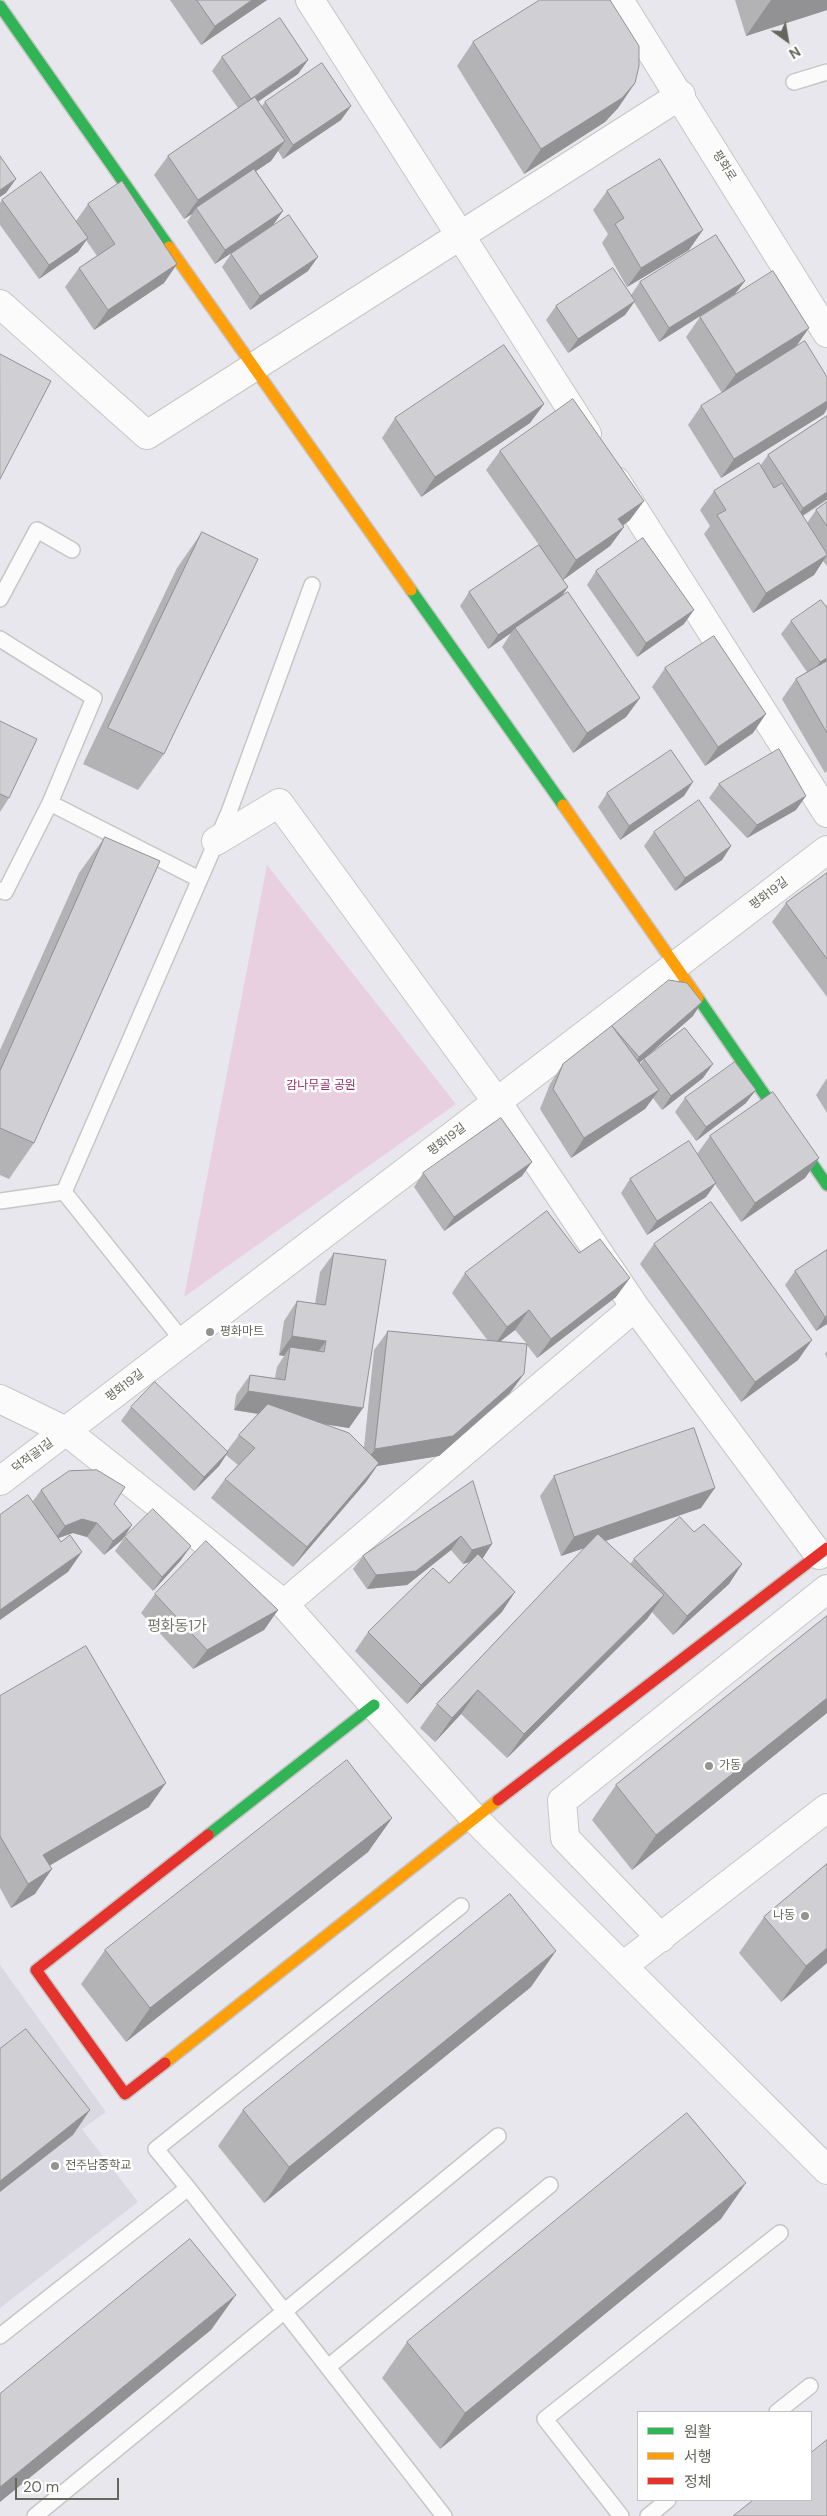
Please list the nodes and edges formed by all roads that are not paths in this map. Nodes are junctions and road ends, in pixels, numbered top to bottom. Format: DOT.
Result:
graph roads {
  1 [pos="310,0"];
  2 [pos="619,0"];
  3 [pos="0,6"];
  4 [pos="827,72"];
  5 [pos="794,82"];
  6 [pos="681,95"];
  7 [pos="461,235"];
  8 [pos="0,304"];
  9 [pos="827,333"];
  10 [pos="253,368"];
  11 [pos="72,550"];
  12 [pos="312,585"];
  13 [pos="0,599"];
  14 [pos="0,640"];
  15 [pos="50,803"];
  16 [pos="827,813"];
  17 [pos="216,841"];
  18 [pos="827,850"];
  19 [pos="199,880"];
  20 [pos="0,890"];
  21 [pos="676,965"];
  22 [pos="497,1102"];
  23 [pos="827,1185"];
  24 [pos="64,1192"];
  25 [pos="0,1201"];
  26 [pos="635,1307"];
  27 [pos="183,1341"];
  28 [pos="0,1399"];
  29 [pos="66,1431"];
  30 [pos="0,1481"];
  31 [pos="823,1552"];
  32 [pos="827,1589"];
  33 [pos="284,1604"];
  34 [pos="374,1705"];
  35 [pos="827,1808"];
  36 [pos="474,1818"];
  37 [pos="461,1906"];
  38 [pos="661,1938"];
  39 [pos="623,1966"];
  40 [pos="498,2136"];
  41 [pos="827,2170"];
  42 [pos="550,2185"];
  43 [pos="188,2188"];
  44 [pos="780,2233"];
  45 [pos="284,2312"];
  46 [pos="0,2336"];
  47 [pos="328,2367"];
  48 [pos="810,2386"];
  49 [pos="778,2411"];
  50 [pos="667,2501"];
  51 [pos="35,2516"];
  52 [pos="444,2516"];
  53 [pos="621,2516"];
  54 [pos="648,2516"];
  1 -- 7 [label="street"];
  2 -- 6 [label="street, 평화로"];
  3 -- 10 [label="street"];
  4 -- 5 [label="lane"];
  6 -- 7 [label="street"];
  6 -- 9 [label="street, 평화로"];
  7 -- 10 [label="street"];
  7 -- 16 [label="street"];
  8 -- 10 [label="street"];
  10 -- 21 [label="street"];
  11 -- 13 [label="lane"];
  12 -- 17 [label="lane"];
  14 -- 15 [label="lane"];
  15 -- 19 [label="lane"];
  15 -- 20 [label="lane"];
  17 -- 19 [label="lane"];
  17 -- 22 [label="street"];
  18 -- 21 [label="street, 평화19길"];
  19 -- 24 [label="lane"];
  21 -- 22 [label="street, 평화19길"];
  21 -- 23 [label="street"];
  22 -- 26 [label="street"];
  22 -- 27 [label="street, 평화19길"];
  24 -- 25 [label="lane"];
  24 -- 27 [label="lane"];
  26 -- 31 [label="street"];
  26 -- 33 [label="street"];
  27 -- 29 [label="street, 평화19길"];
  28 -- 29 [label="street"];
  29 -- 30 [label="street, 덕적골1길"];
  29 -- 33 [label="street"];
  31 -- 36 [label="street"];
  32 -- 38 [label="street"];
  33 -- 34 [label="street"];
  34 -- 36 [label="street"];
  34 -- 36 [label="street"];
  35 -- 38 [label="street"];
  36 -- 39 [label="street"];
  37 -- 43 [label="lane"];
  38 -- 39 [label="street"];
  39 -- 41 [label="street"];
  40 -- 45 [label="lane"];
  42 -- 47 [label="lane"];
  43 -- 45 [label="lane"];
  43 -- 46 [label="lane"];
  44 -- 53 [label="lane"];
  45 -- 47 [label="lane"];
  45 -- 51 [label="lane"];
  47 -- 52 [label="lane"];
  48 -- 49 [label="lane"];
  50 -- 54 [label="lane"];
}
